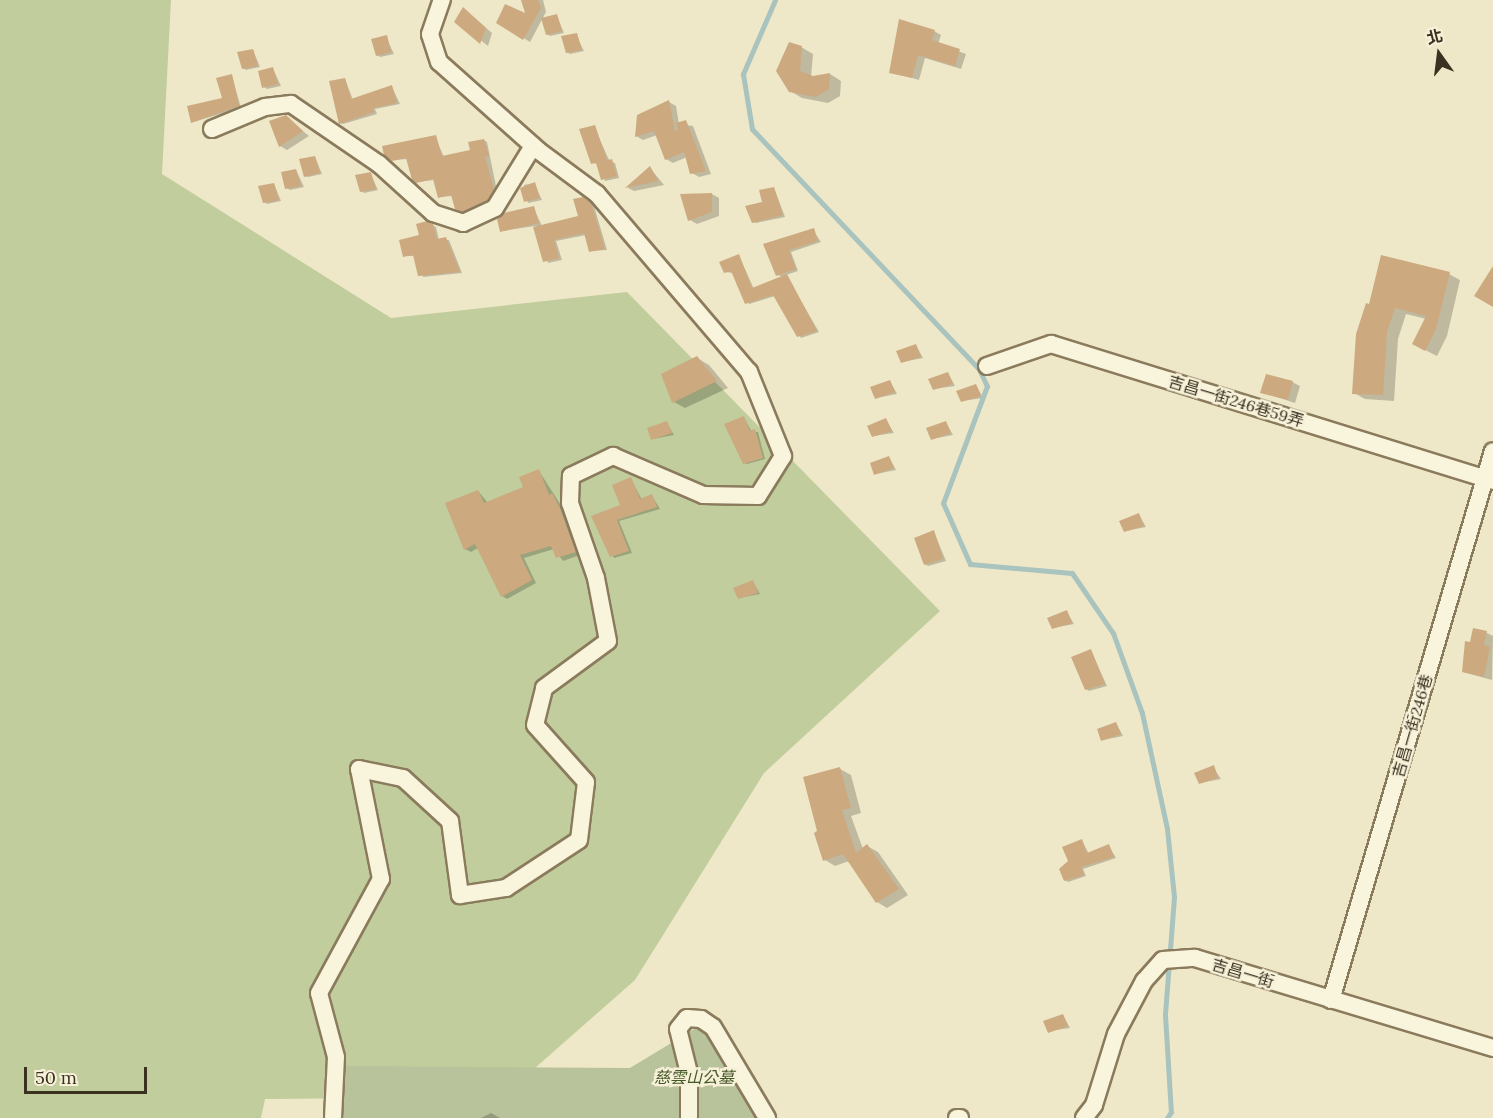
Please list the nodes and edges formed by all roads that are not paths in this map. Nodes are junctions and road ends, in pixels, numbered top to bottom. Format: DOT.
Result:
graph roads {
  1 [pos="442,0"];
  2 [pos="212,129"];
  3 [pos="533,146"];
  4 [pos="987,366"];
  5 [pos="1493,451"];
  6 [pos="1489,480"];
  7 [pos="1331,1000"];
  8 [pos="1493,1048"];
  9 [pos="333,1118"];
  10 [pos="689,1118"];
  11 [pos="767,1118"];
  12 [pos="1084,1118"];
  1 -- 3 [label="street"];
  2 -- 3 [label="street"];
  3 -- 9 [label="street"];
  4 -- 6 [label="street, 吉昌一街246巷59弄"];
  5 -- 6 [label="street, 吉昌一街246巷"];
  6 -- 7 [label="street, 吉昌一街246巷"];
  7 -- 8 [label="street, 吉昌一街"];
  7 -- 12 [label="street, 吉昌一街"];
  10 -- 11 [label="street"];
}
